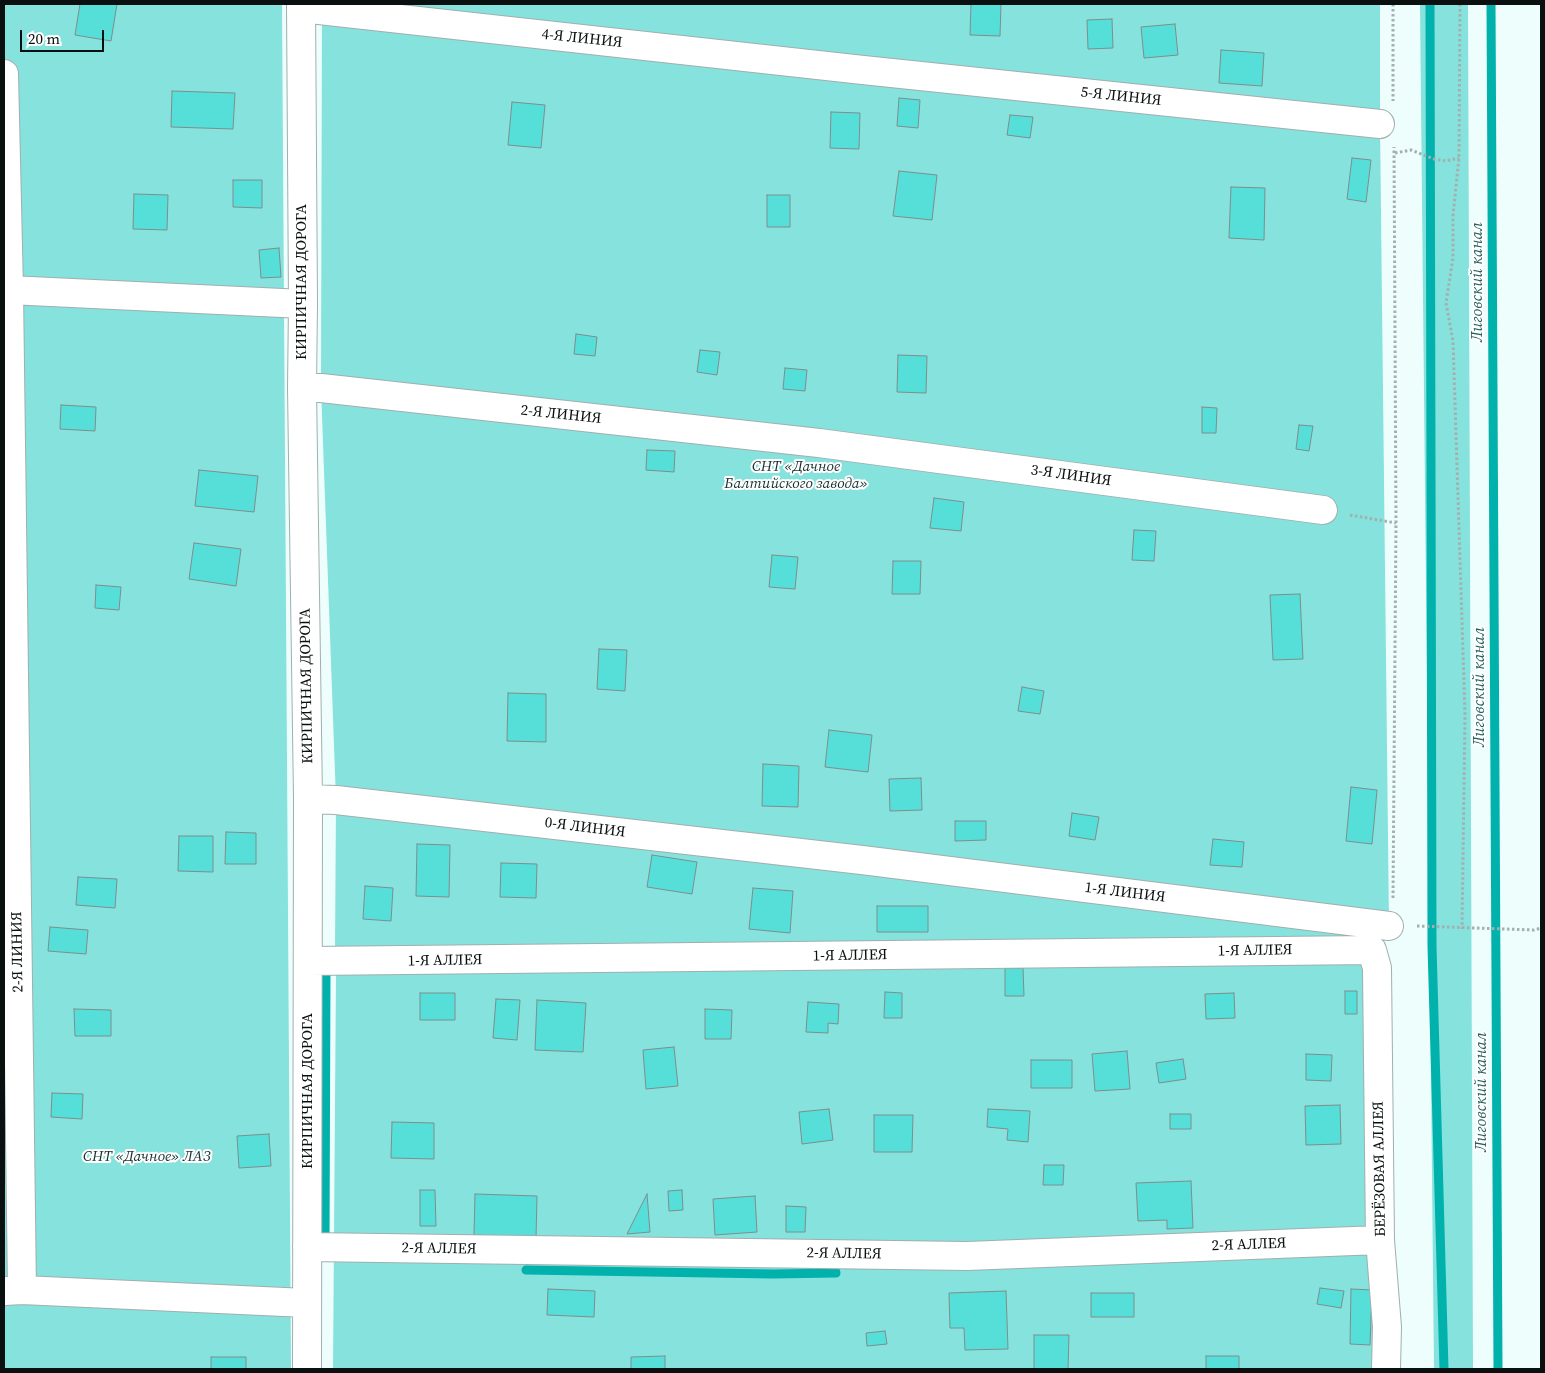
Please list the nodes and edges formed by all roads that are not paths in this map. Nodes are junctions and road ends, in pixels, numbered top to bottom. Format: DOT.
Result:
graph roads {
  1 [pos="301,6"];
  2 [pos="863,70"];
  3 [pos="4,74"];
  4 [pos="1389,125"];
  5 [pos="9,290"];
  6 [pos="303,304"];
  7 [pos="302,388"];
  8 [pos="819,443"];
  9 [pos="1323,510"];
  10 [pos="308,799"];
  11 [pos="862,860"];
  12 [pos="1391,916"];
  13 [pos="309,961"];
  14 [pos="1377,968"];
  15 [pos="1380,1240"];
  16 [pos="307,1247"];
  17 [pos="13,1290"];
  18 [pos="306,1303"];
  19 [pos="307,1369"];
  20 [pos="1386,1369"];
  1 -- 2 [label="street, 4-Я ЛИНИЯ"];
  1 -- 6 [label="street, КИРПИЧНАЯ ДОРОГА"];
  2 -- 4 [label="street, 5-Я ЛИНИЯ"];
  3 -- 5 [label="street, 2-Я ЛИНИЯ"];
  5 -- 6 [label="street"];
  5 -- 17 [label="street, 2-Я ЛИНИЯ"];
  6 -- 7 [label="street, КИРПИЧНАЯ ДОРОГА"];
  7 -- 8 [label="street, 2-Я ЛИНИЯ"];
  7 -- 10 [label="street, КИРПИЧНАЯ ДОРОГА"];
  8 -- 9 [label="street, 3-Я ЛИНИЯ"];
  10 -- 11 [label="street, 0-Я ЛИНИЯ"];
  10 -- 13 [label="street, КИРПИЧНАЯ ДОРОГА"];
  11 -- 12 [label="street, 1-Я ЛИНИЯ"];
  13 -- 14 [label="street, 1-Я АЛЛЕЯ"];
  13 -- 16 [label="street, КИРПИЧНАЯ ДОРОГА"];
  14 -- 15 [label="street, БЕРЁЗОВАЯ АЛЛЕЯ"];
  15 -- 16 [label="street, 2-Я АЛЛЕЯ"];
  15 -- 20 [label="street, БЕРЁЗОВАЯ АЛЛЕЯ"];
  16 -- 18 [label="street, КИРПИЧНАЯ ДОРОГА"];
  17 -- 18 [label="street"];
  18 -- 19 [label="street, КИРПИЧНАЯ ДОРОГА"];
}
